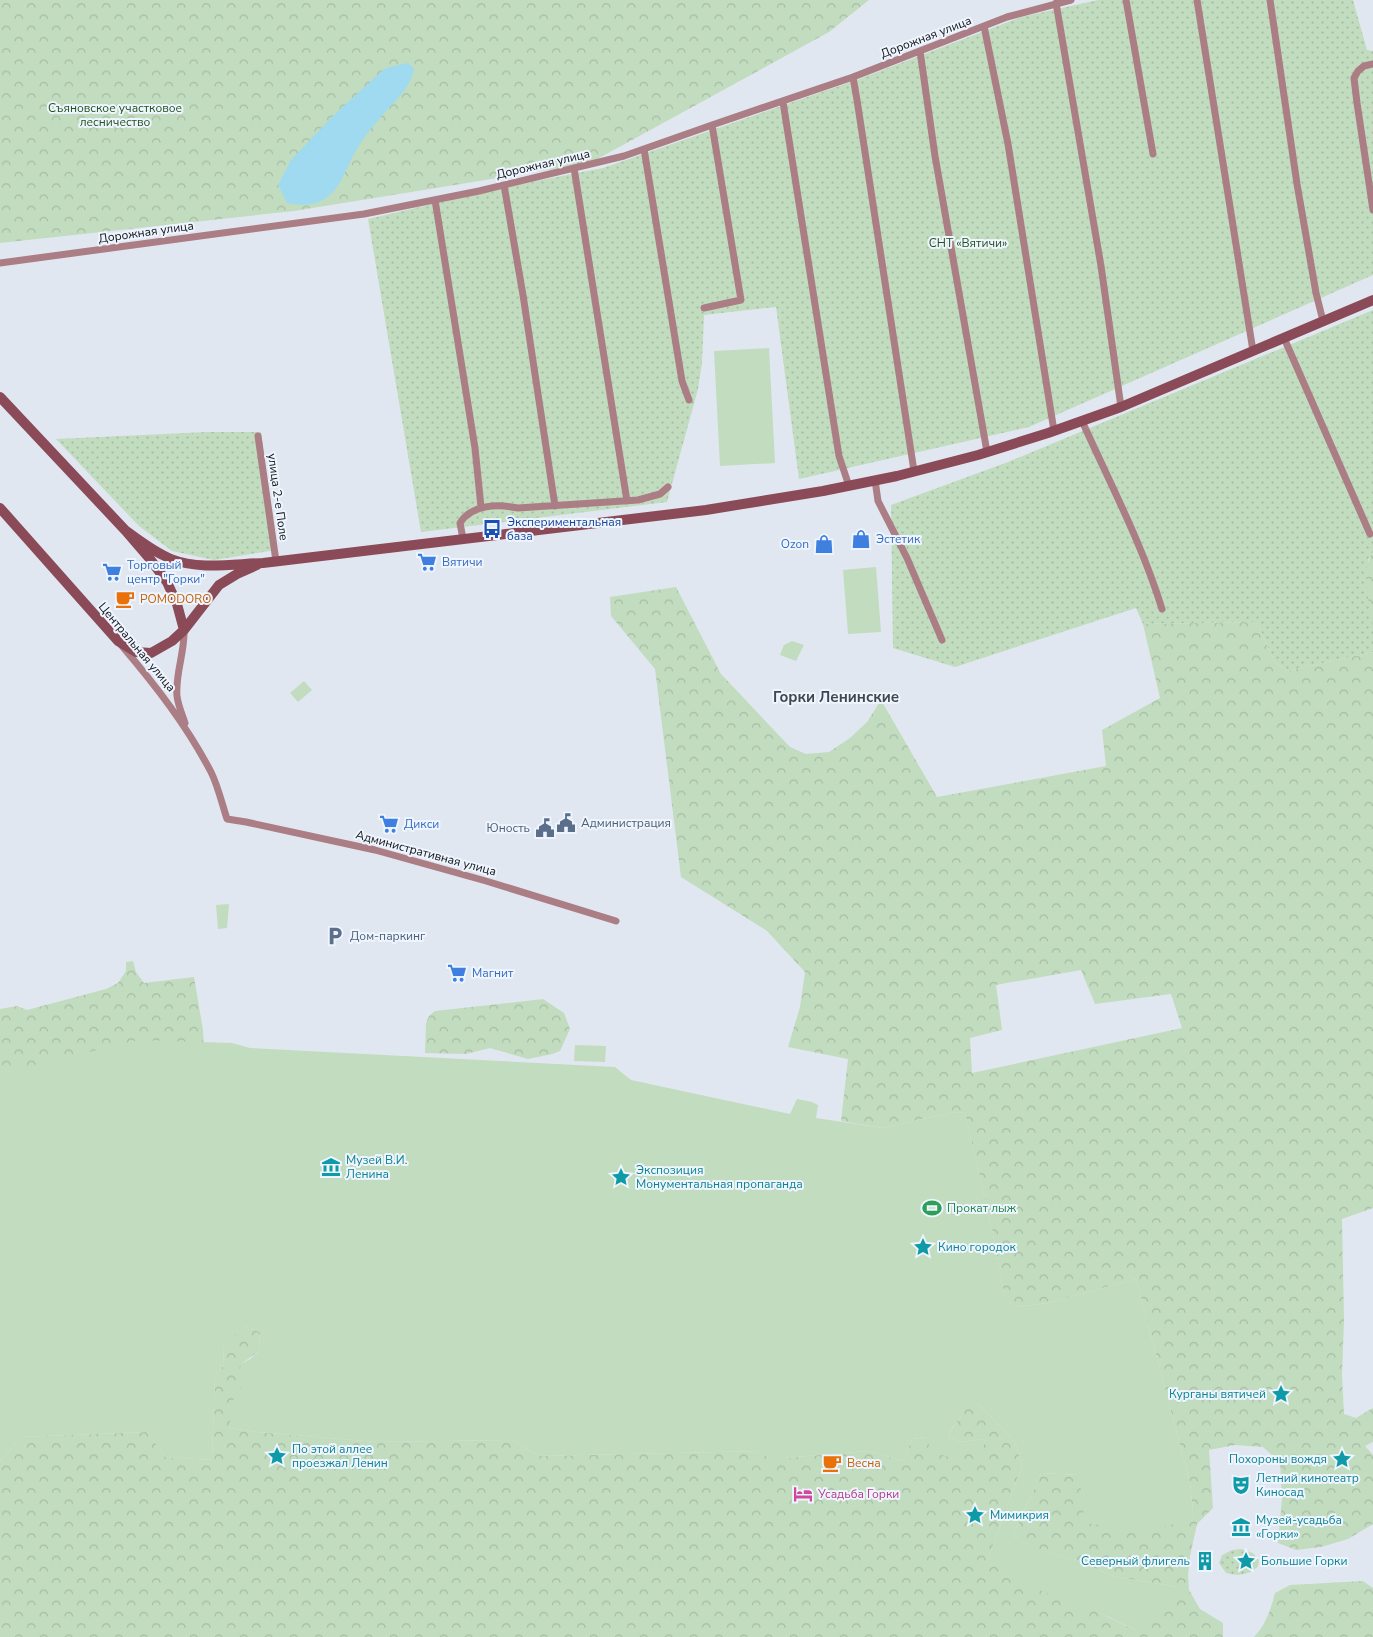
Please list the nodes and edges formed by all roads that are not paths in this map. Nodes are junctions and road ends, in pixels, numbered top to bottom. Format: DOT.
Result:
graph roads {
  1 [pos="1071,0"];
  2 [pos="1126,0"];
  3 [pos="1198,0"];
  4 [pos="1270,0"];
  5 [pos="1056,4"];
  6 [pos="984,26"];
  7 [pos="920,51"];
  8 [pos="1373,64"];
  9 [pos="853,77"];
  10 [pos="783,102"];
  11 [pos="712,125"];
  12 [pos="644,149"];
  13 [pos="1153,154"];
  14 [pos="574,168"];
  15 [pos="504,185"];
  16 [pos="435,200"];
  17 [pos="1373,210"];
  18 [pos="0,263"];
  19 [pos="1373,300"];
  20 [pos="704,308"];
  21 [pos="1323,321"];
  22 [pos="1284,338"];
  23 [pos="1253,351"];
  24 [pos="0,397"];
  25 [pos="689,400"];
  26 [pos="1121,407"];
  27 [pos="1082,421"];
  28 [pos="1054,431"];
  29 [pos="258,436"];
  30 [pos="987,452"];
  31 [pos="914,471"];
  32 [pos="875,480"];
  33 [pos="849,486"];
  34 [pos="668,487"];
  35 [pos="627,501"];
  36 [pos="555,506"];
  37 [pos="481,507"];
  38 [pos="0,508"];
  39 [pos="125,530"];
  40 [pos="1370,534"];
  41 [pos="463,539"];
  42 [pos="276,561"];
  43 [pos="263,563"];
  44 [pos="1162,609"];
  45 [pos="184,630"];
  46 [pos="942,640"];
  47 [pos="118,641"];
  48 [pos="187,730"];
  49 [pos="227,819"];
  50 [pos="616,921"];
  1 -- 5 [label="street, Дорожная улица"];
  2 -- 13 [label="street"];
  3 -- 23 [label="street"];
  4 -- 21 [label="street"];
  5 -- 6 [label="street, Дорожная улица"];
  5 -- 26 [label="street"];
  6 -- 7 [label="street, Дорожная улица"];
  6 -- 28 [label="street"];
  7 -- 9 [label="street, Дорожная улица"];
  7 -- 30 [label="street"];
  8 -- 17 [label="street"];
  9 -- 10 [label="street, Дорожная улица"];
  9 -- 31 [label="street"];
  10 -- 11 [label="street, Дорожная улица"];
  10 -- 33 [label="street"];
  11 -- 12 [label="street, Дорожная улица"];
  11 -- 20 [label="street"];
  12 -- 14 [label="street, Дорожная улица"];
  12 -- 25 [label="street"];
  14 -- 15 [label="street, Дорожная улица"];
  14 -- 35 [label="street"];
  15 -- 16 [label="street, Дорожная улица"];
  15 -- 36 [label="street"];
  16 -- 18 [label="street, Дорожная улица"];
  16 -- 37 [label="street"];
  19 -- 21 [label="main road"];
  21 -- 22 [label="main road"];
  22 -- 23 [label="main road"];
  22 -- 40 [label="street"];
  23 -- 26 [label="main road"];
  24 -- 39 [label="main road"];
  26 -- 27 [label="main road"];
  27 -- 28 [label="main road"];
  27 -- 44 [label="street"];
  28 -- 30 [label="main road"];
  29 -- 42 [label="street, улица 2-е Поле"];
  30 -- 31 [label="main road"];
  31 -- 32 [label="main road"];
  32 -- 33 [label="main road"];
  32 -- 46 [label="street"];
  33 -- 41 [label="main road"];
  34 -- 35 [label="street"];
  35 -- 36 [label="street"];
  36 -- 37 [label="street"];
  37 -- 41 [label="street"];
  38 -- 47 [label="main road, Центральная улица"];
  39 -- 43 [label="main road"];
  39 -- 45 [label="main road"];
  41 -- 42 [label="main road"];
  42 -- 43 [label="main road"];
  43 -- 45 [label="main road"];
  45 -- 47 [label="main road"];
  45 -- 48 [label="street"];
  47 -- 48 [label="street, Центральная улица"];
  48 -- 49 [label="street, Центральная улица"];
  49 -- 50 [label="street, Административная улица"];
}
